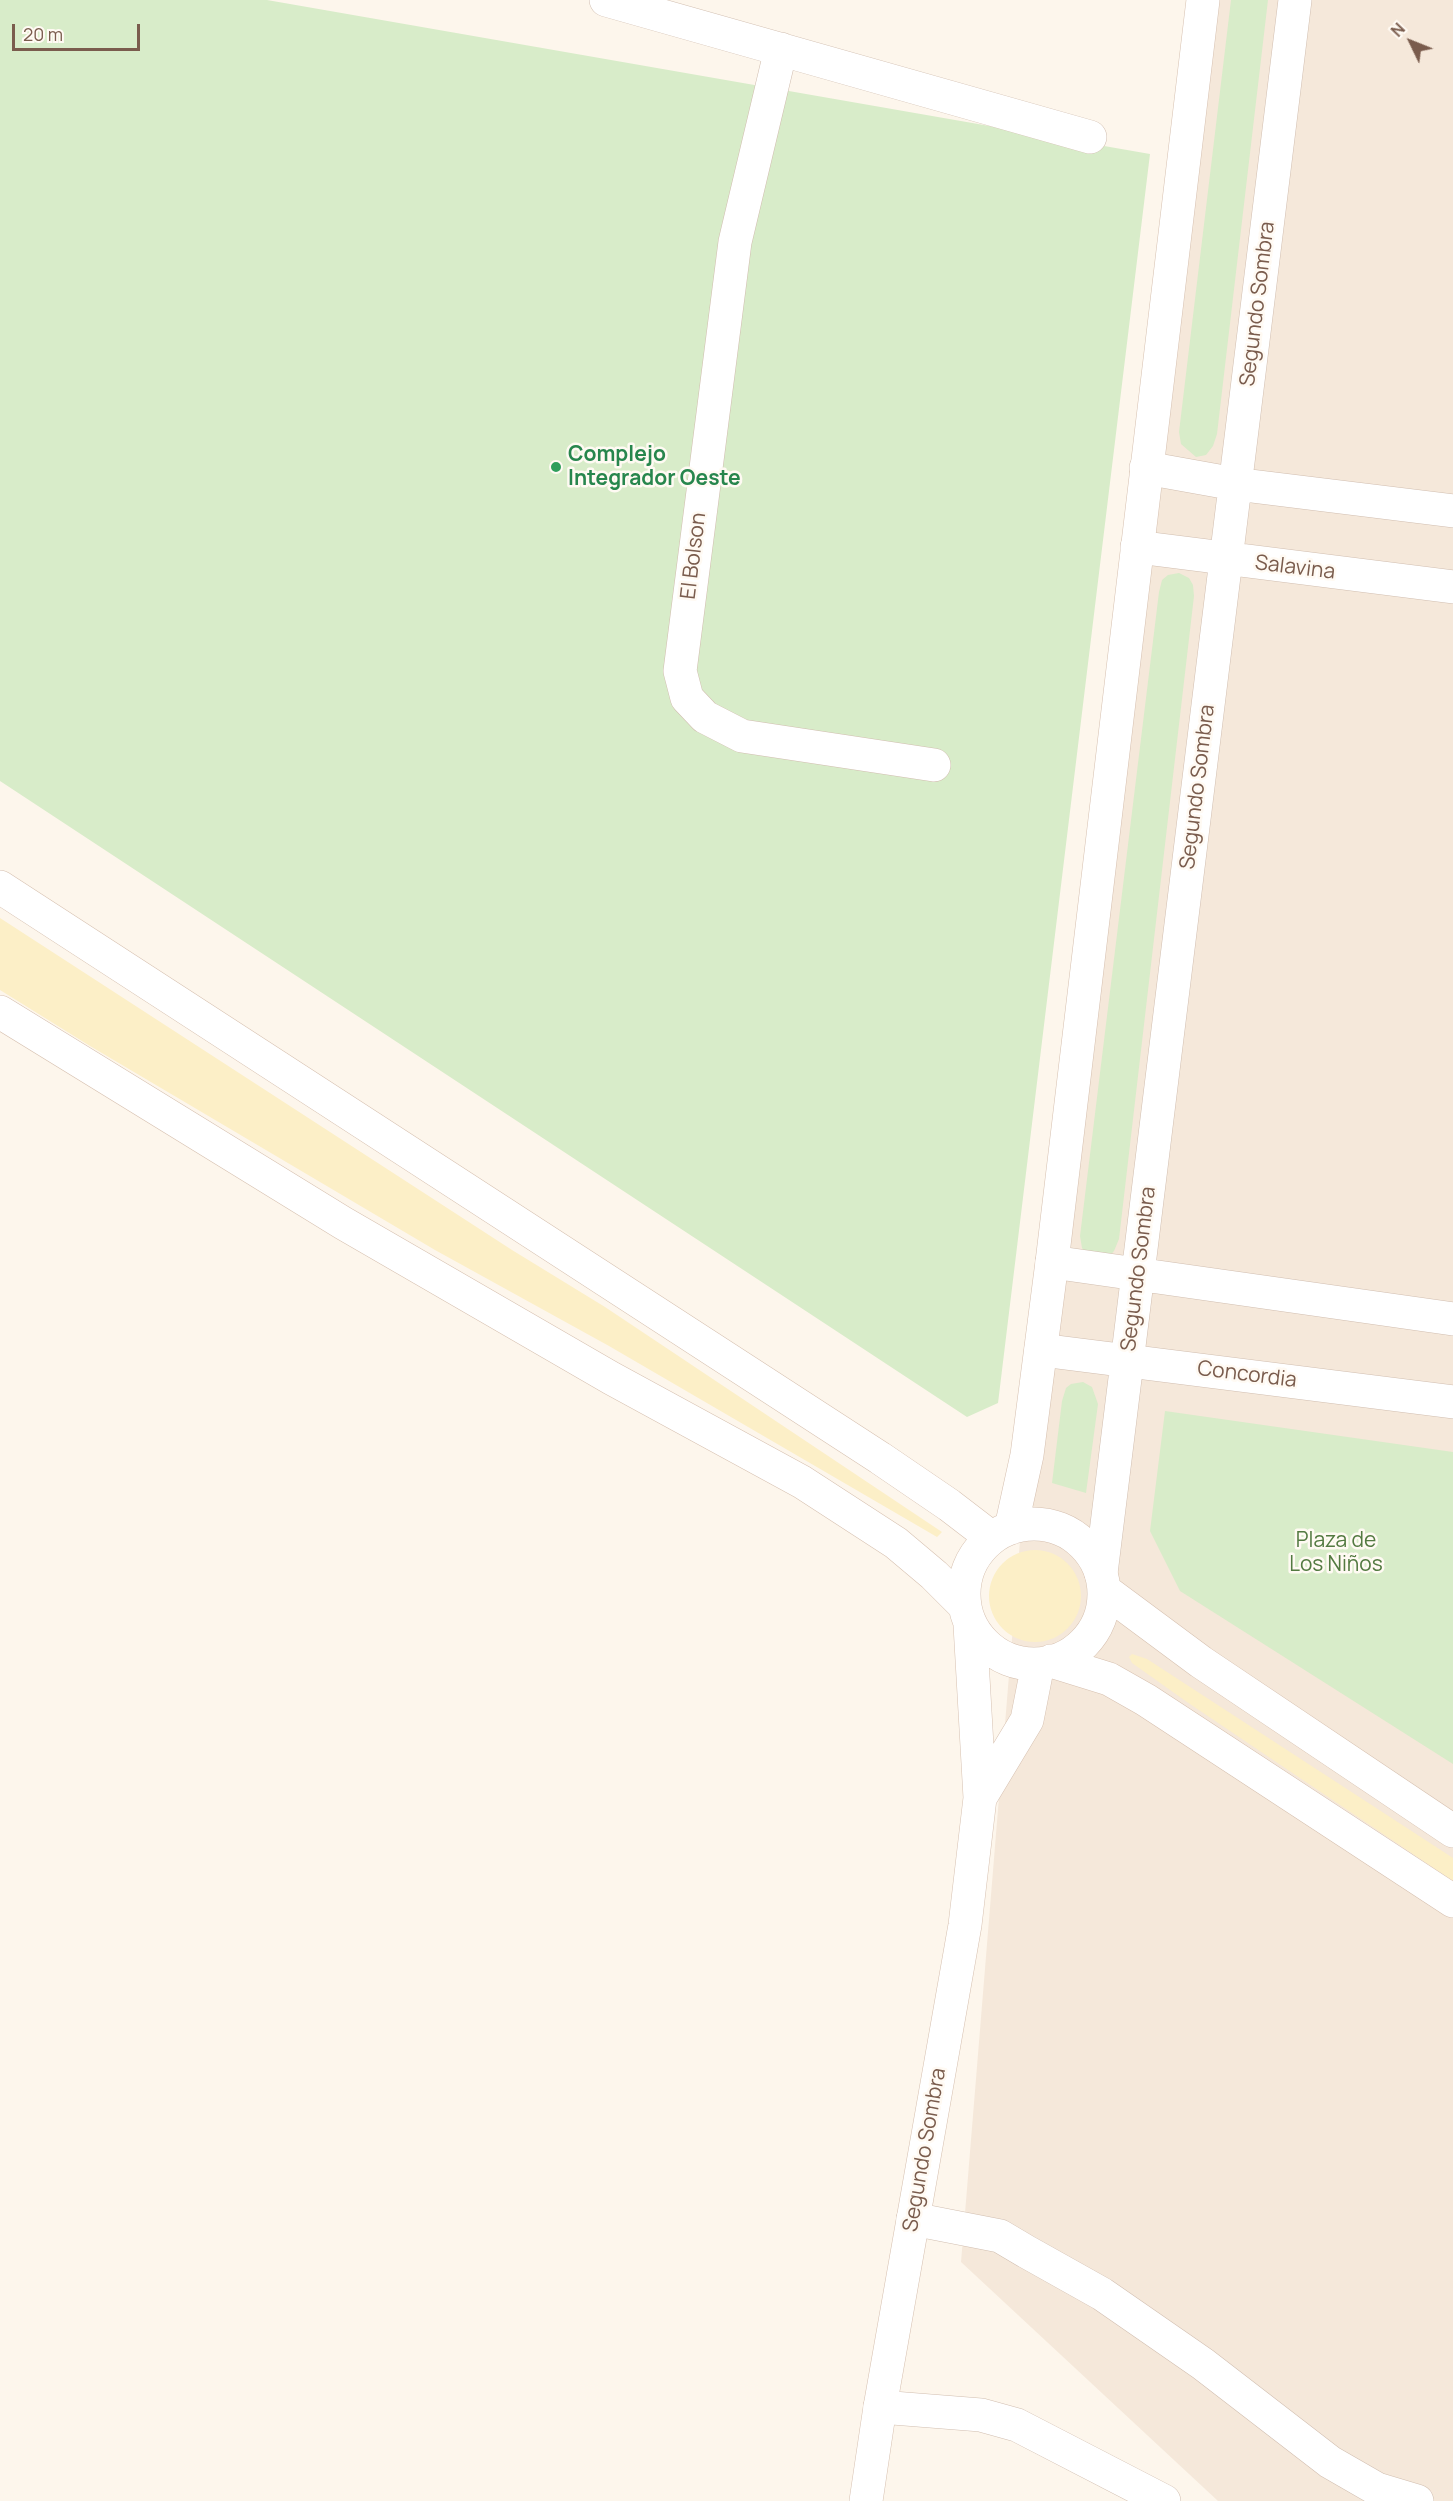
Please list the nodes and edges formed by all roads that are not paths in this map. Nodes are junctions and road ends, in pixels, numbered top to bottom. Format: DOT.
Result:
graph roads {
  1 [pos="606,0"];
  2 [pos="1203,0"];
  3 [pos="1295,0"];
  4 [pos="781,49"];
  5 [pos="1090,137"];
  6 [pos="1146,468"];
  7 [pos="1235,484"];
  8 [pos="1453,511"];
  9 [pos="1137,548"];
  10 [pos="1226,560"];
  11 [pos="1453,587"];
  12 [pos="934,765"];
  13 [pos="0,887"];
  14 [pos="0,1012"];
  15 [pos="1053,1262"];
  16 [pos="1138,1273"];
  17 [pos="1453,1320"];
  18 [pos="1041,1350"];
  19 [pos="1128,1359"];
  20 [pos="1453,1402"];
  21 [pos="1001,1533"];
  22 [pos="1102,1581"];
  23 [pos="967,1615"];
  24 [pos="1045,1663"];
  25 [pos="980,1798"];
  26 [pos="1453,1831"];
  27 [pos="1453,1901"];
  28 [pos="913,2219"];
  29 [pos="880,2407"];
  30 [pos="866,2501"];
  31 [pos="1164,2501"];
  32 [pos="1417,2501"];
  1 -- 4 [label="street"];
  2 -- 6 [label="street"];
  3 -- 7 [label="street, Segundo Sombra"];
  4 -- 5 [label="street"];
  4 -- 12 [label="street, El Bolson"];
  6 -- 7 [label="street"];
  6 -- 9 [label="street"];
  7 -- 8 [label="street"];
  7 -- 10 [label="street, Segundo Sombra"];
  9 -- 10 [label="street, Salavina"];
  9 -- 15 [label="street"];
  10 -- 11 [label="street, Salavina"];
  10 -- 16 [label="street, Segundo Sombra"];
  13 -- 21 [label="street"];
  14 -- 23 [label="street"];
  15 -- 16 [label="street"];
  15 -- 18 [label="street"];
  16 -- 17 [label="street"];
  16 -- 19 [label="street, Segundo Sombra"];
  18 -- 19 [label="street, Concordia"];
  18 -- 21 [label="street"];
  19 -- 20 [label="street, Concordia"];
  19 -- 22 [label="street, Segundo Sombra"];
  21 -- 22 [label="street"];
  21 -- 23 [label="street"];
  22 -- 24 [label="street"];
  22 -- 26 [label="street"];
  23 -- 24 [label="street"];
  23 -- 25 [label="street, Segundo Sombra"];
  24 -- 25 [label="street, Segundo Sombra"];
  24 -- 27 [label="street"];
  25 -- 28 [label="street, Segundo Sombra"];
  28 -- 29 [label="street, Segundo Sombra"];
  28 -- 32 [label="street"];
  29 -- 30 [label="street, Segundo Sombra"];
  29 -- 31 [label="street"];
}
